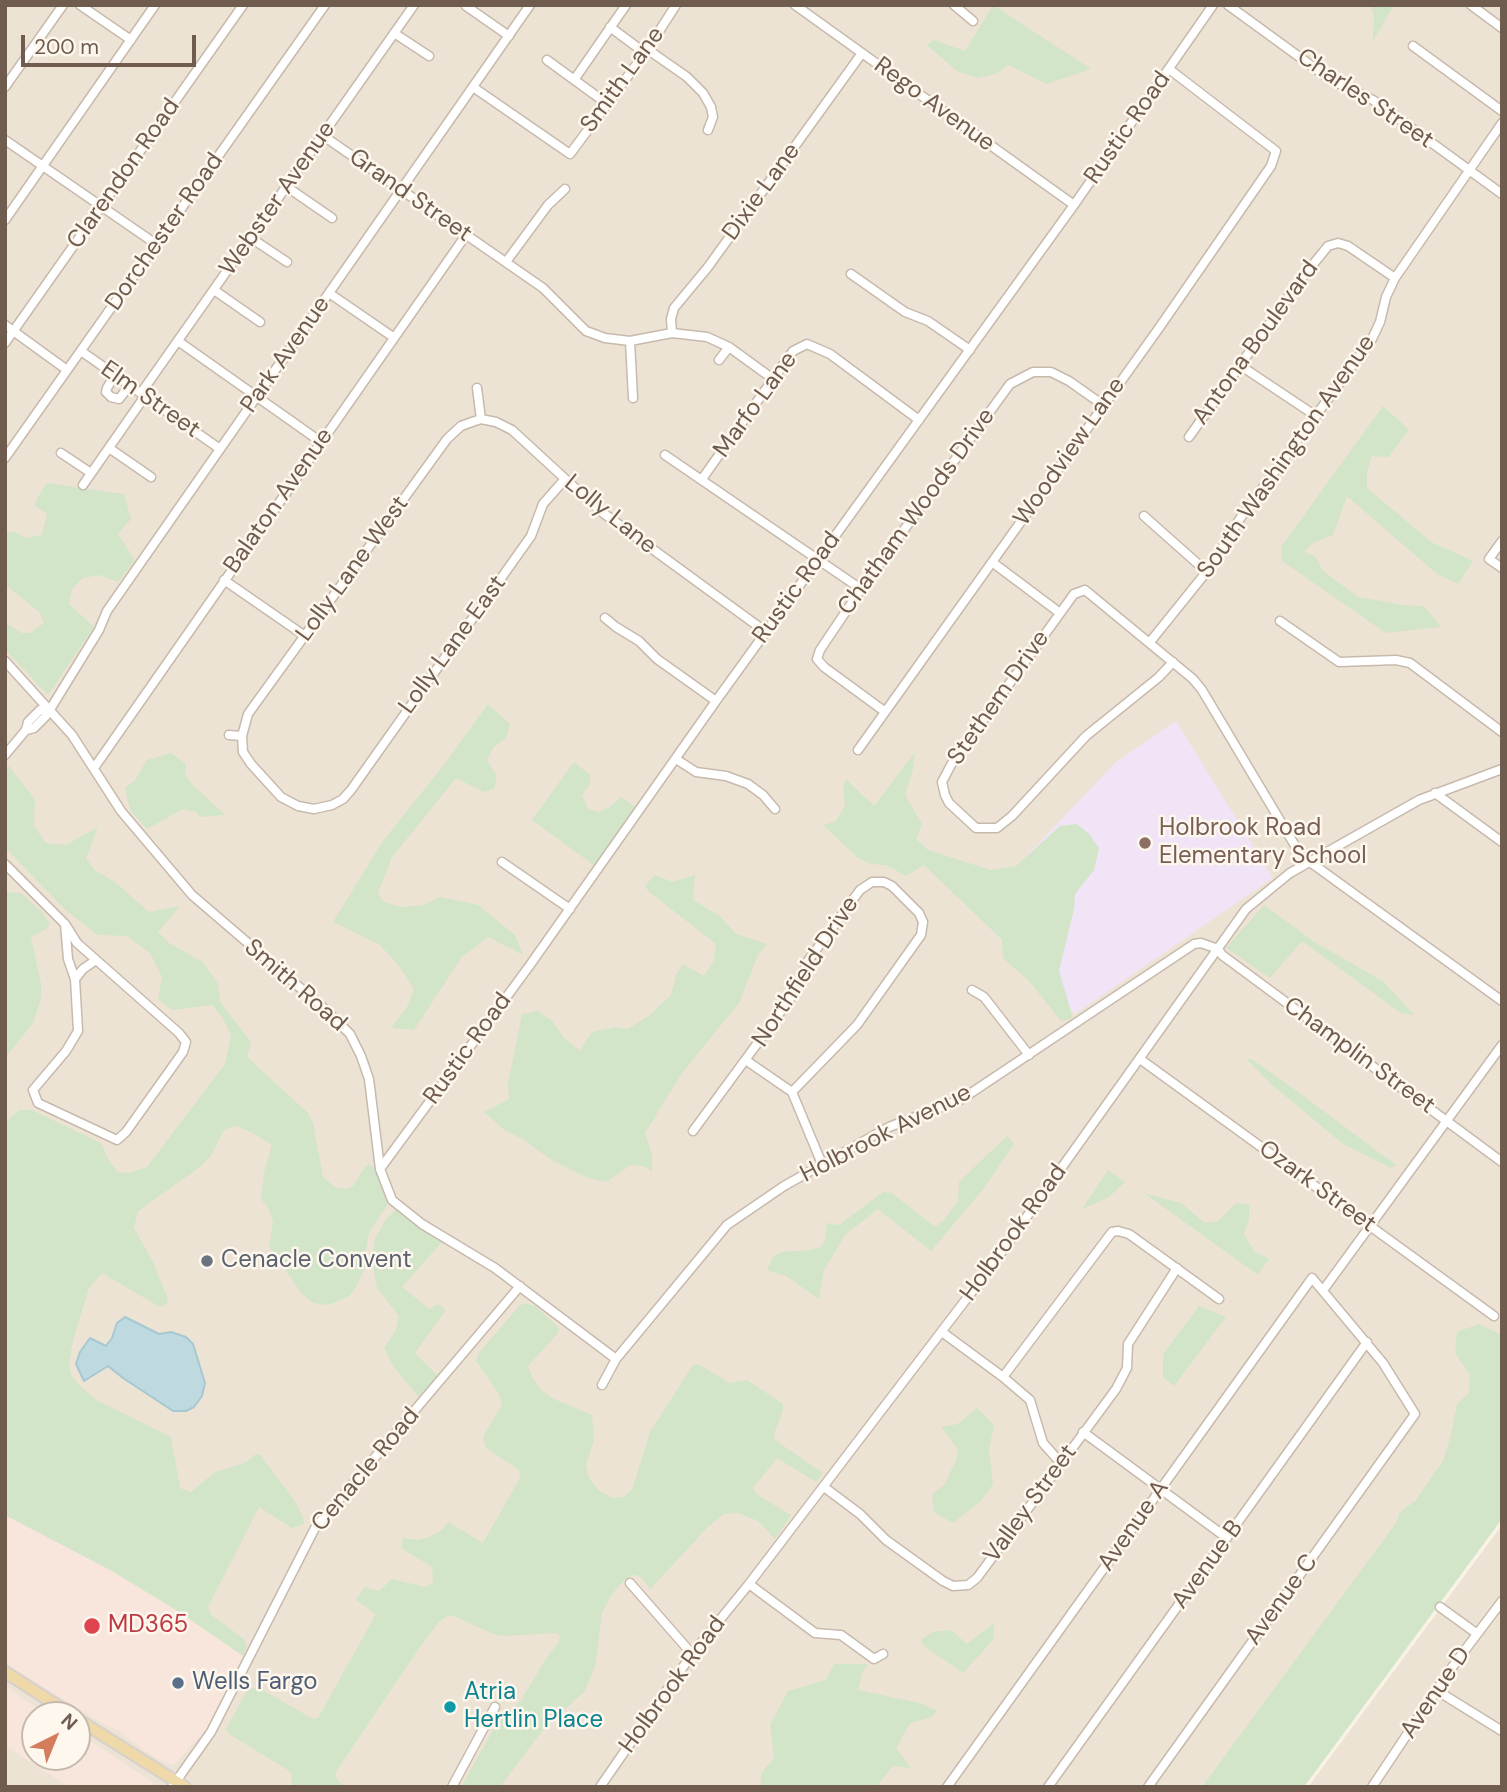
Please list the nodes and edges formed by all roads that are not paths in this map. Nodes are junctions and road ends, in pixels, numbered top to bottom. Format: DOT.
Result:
graph roads {
  1 [pos="63,5"];
  2 [pos="80,5"];
  3 [pos="156,5"];
  4 [pos="243,5"];
  5 [pos="325,5"];
  6 [pos="414,5"];
  7 [pos="530,5"];
  8 [pos="626,5"];
  9 [pos="676,5"];
  10 [pos="795,5"];
  11 [pos="954,5"];
  12 [pos="1213,5"];
  13 [pos="1228,5"];
  14 [pos="1471,5"];
  15 [pos="466,6"];
  16 [pos="974,21"];
  17 [pos="610,27"];
  18 [pos="1502,28"];
  19 [pos="394,33"];
  20 [pos="509,36"];
  21 [pos="131,40"];
  22 [pos="1413,46"];
  23 [pos="646,51"];
  24 [pos="862,53"];
  25 [pos="429,56"];
  26 [pos="547,60"];
  27 [pos="1169,69"];
  28 [pos="574,80"];
  29 [pos="5,87"];
  30 [pos="473,87"];
  31 [pos="606,103"];
  32 [pos="1502,111"];
  33 [pos="1502,123"];
  34 [pos="708,130"];
  35 [pos="322,135"];
  36 [pos="5,140"];
  37 [pos="43,167"];
  38 [pos="1469,171"];
  39 [pos="287,187"];
  40 [pos="565,189"];
  41 [pos="402,190"];
  42 [pos="1502,194"];
  43 [pos="1074,205"];
  44 [pos="101,206"];
  45 [pos="332,218"];
  46 [pos="5,220"];
  47 [pos="466,235"];
  48 [pos="251,238"];
  49 [pos="156,244"];
  50 [pos="287,262"];
  51 [pos="506,262"];
  52 [pos="851,274"];
  53 [pos="1395,278"];
  54 [pos="214,290"];
  55 [pos="329,293"];
  56 [pos="260,322"];
  57 [pos="5,326"];
  58 [pos="13,331"];
  59 [pos="672,333"];
  60 [pos="393,337"];
  61 [pos="178,341"];
  62 [pos="630,341"];
  63 [pos="5,343"];
  64 [pos="729,346"];
  65 [pos="970,350"];
  66 [pos="81,351"];
  67 [pos="719,360"];
  68 [pos="1241,366"];
  69 [pos="66,370"];
  70 [pos="115,375"];
  71 [pos="773,379"];
  72 [pos="130,385"];
  73 [pos="477,388"];
  74 [pos="143,395"];
  75 [pos="256,396"];
  76 [pos="633,398"];
  77 [pos="1103,405"];
  78 [pos="1316,416"];
  79 [pos="481,419"];
  80 [pos="919,421"];
  81 [pos="1189,437"];
  82 [pos="321,442"];
  83 [pos="109,448"];
  84 [pos="220,449"];
  85 [pos="61,453"];
  86 [pos="665,455"];
  87 [pos="5,458"];
  88 [pos="91,474"];
  89 [pos="151,477"];
  90 [pos="565,479"];
  91 [pos="702,479"];
  92 [pos="83,485"];
  93 [pos="1144,516"];
  94 [pos="1502,541"];
  95 [pos="817,560"];
  96 [pos="992,562"];
  97 [pos="1502,568"];
  98 [pos="1207,572"];
  99 [pos="224,580"];
  100 [pos="861,589"];
  101 [pos="1060,612"];
  102 [pos="605,618"];
  103 [pos="1280,621"];
  104 [pos="766,632"];
  105 [pos="305,636"];
  106 [pos="1150,642"];
  107 [pos="5,661"];
  108 [pos="1172,663"];
  109 [pos="716,701"];
  110 [pos="50,709"];
  111 [pos="884,711"];
  112 [pos="1502,732"];
  113 [pos="229,735"];
  114 [pos="242,736"];
  115 [pos="858,750"];
  116 [pos="5,755"];
  117 [pos="676,759"];
  118 [pos="94,768"];
  119 [pos="1502,769"];
  120 [pos="1435,793"];
  121 [pos="775,809"];
  122 [pos="1502,842"];
  123 [pos="502,862"];
  124 [pos="1308,863"];
  125 [pos="5,864"];
  126 [pos="570,909"];
  127 [pos="65,924"];
  128 [pos="1218,949"];
  129 [pos="96,960"];
  130 [pos="75,979"];
  131 [pos="972,990"];
  132 [pos="1502,1001"];
  133 [pos="1502,1045"];
  134 [pos="1029,1055"];
  135 [pos="1140,1059"];
  136 [pos="747,1060"];
  137 [pos="792,1092"];
  138 [pos="1445,1120"];
  139 [pos="693,1131"];
  140 [pos="1502,1161"];
  141 [pos="822,1164"];
  142 [pos="380,1169"];
  143 [pos="1369,1225"];
  144 [pos="1177,1268"];
  145 [pos="520,1286"];
  146 [pos="1324,1289"];
  147 [pos="1219,1299"];
  148 [pos="1494,1316"];
  149 [pos="942,1332"];
  150 [pos="1367,1342"];
  151 [pos="616,1359"];
  152 [pos="1003,1377"];
  153 [pos="602,1385"];
  154 [pos="1083,1432"];
  155 [pos="1060,1462"];
  156 [pos="824,1487"];
  157 [pos="1160,1490"];
  158 [pos="1227,1538"];
  159 [pos="630,1583"];
  160 [pos="749,1584"];
  161 [pos="1502,1601"];
  162 [pos="1440,1607"];
  163 [pos="1476,1633"];
  164 [pos="692,1654"];
  165 [pos="883,1654"];
  166 [pos="5,1672"];
  167 [pos="1436,1690"];
  168 [pos="50,1701"];
  169 [pos="495,1707"];
  170 [pos="91,1727"];
  171 [pos="1502,1731"];
  172 [pos="178,1785"];
  173 [pos="452,1787"];
  174 [pos="600,1787"];
  175 [pos="947,1787"];
  176 [pos="1048,1787"];
  177 [pos="1148,1787"];
  178 [pos="1372,1787"];
  1 -- 29 [label="street"];
  2 -- 21 [label="street"];
  3 -- 21 [label="street"];
  4 -- 44 [label="street, Clarendon Road"];
  5 -- 49 [label="street, Dorchester Road"];
  6 -- 19 [label="street, Webster Avenue"];
  7 -- 20 [label="street, Park Avenue"];
  8 -- 17 [label="street"];
  9 -- 23 [label="street, Smith Lane"];
  10 -- 24 [label="street, Rego Avenue"];
  11 -- 16 [label="street"];
  12 -- 27 [label="street, Rustic Road"];
  13 -- 38 [label="street, Charles Street"];
  14 -- 18 [label="street"];
  15 -- 20 [label="street"];
  17 -- 23 [label="street"];
  17 -- 28 [label="street"];
  19 -- 25 [label="street"];
  19 -- 35 [label="street, Webster Avenue"];
  20 -- 30 [label="street, Park Avenue"];
  21 -- 37 [label="street"];
  22 -- 32 [label="street"];
  23 -- 31 [label="street, Smith Lane"];
  23 -- 34 [label="street"];
  24 -- 43 [label="street, Rego Avenue"];
  24 -- 59 [label="street, Dixie Lane"];
  26 -- 28 [label="street"];
  27 -- 43 [label="street, Rustic Road"];
  27 -- 77 [label="street, Woodview Lane"];
  28 -- 31 [label="street"];
  30 -- 31 [label="street, Smith Lane"];
  30 -- 41 [label="street, Park Avenue"];
  33 -- 38 [label="street, South Washington Avenue"];
  35 -- 39 [label="street, Webster Avenue"];
  35 -- 41 [label="street, Grand Street"];
  36 -- 37 [label="street"];
  37 -- 44 [label="street"];
  37 -- 46 [label="street"];
  38 -- 42 [label="street, Charles Street"];
  38 -- 53 [label="street, South Washington Avenue"];
  39 -- 45 [label="street"];
  39 -- 48 [label="street, Webster Avenue"];
  40 -- 51 [label="street"];
  41 -- 47 [label="street, Grand Street"];
  41 -- 55 [label="street, Park Avenue"];
  43 -- 65 [label="street, Rustic Road"];
  44 -- 49 [label="street"];
  44 -- 58 [label="street, Clarendon Road"];
  47 -- 51 [label="street, Grand Street"];
  47 -- 60 [label="street, Balaton Avenue"];
  48 -- 50 [label="street"];
  48 -- 54 [label="street, Webster Avenue"];
  49 -- 66 [label="street, Dorchester Road"];
  51 -- 62 [label="street"];
  52 -- 65 [label="street"];
  53 -- 68 [label="street, Antona Boulevard"];
  53 -- 78 [label="street, South Washington Avenue"];
  54 -- 56 [label="street"];
  54 -- 61 [label="street, Webster Avenue"];
  55 -- 60 [label="street"];
  55 -- 75 [label="street, Park Avenue"];
  57 -- 58 [label="street, Elm Street"];
  58 -- 63 [label="street, Clarendon Road"];
  58 -- 69 [label="street, Elm Street"];
  59 -- 62 [label="street"];
  59 -- 64 [label="street"];
  60 -- 82 [label="street, Balaton Avenue"];
  61 -- 74 [label="street, Webster Avenue"];
  61 -- 75 [label="street"];
  62 -- 76 [label="street"];
  64 -- 67 [label="street"];
  64 -- 71 [label="street"];
  65 -- 80 [label="street, Rustic Road"];
  66 -- 69 [label="street, Dorchester Road"];
  66 -- 70 [label="street, Elm Street"];
  68 -- 78 [label="street"];
  68 -- 81 [label="street, Antona Boulevard"];
  69 -- 87 [label="street, Dorchester Road"];
  70 -- 72 [label="street, Elm Street"];
  70 -- 72 [label="street"];
  71 -- 80 [label="street, Marfo Lane"];
  71 -- 91 [label="street, Marfo Lane"];
  72 -- 74 [label="street, Elm Street"];
  73 -- 79 [label="street"];
  74 -- 83 [label="street, Webster Avenue"];
  74 -- 84 [label="street, Elm Street"];
  75 -- 82 [label="street"];
  75 -- 84 [label="street, Park Avenue"];
  77 -- 96 [label="street, Woodview Lane"];
  77 -- 100 [label="street, Chatham Woods Drive"];
  78 -- 98 [label="street, South Washington Avenue"];
  79 -- 90 [label="street, Lolly Lane"];
  79 -- 105 [label="street, Lolly Lane West"];
  80 -- 95 [label="street, Rustic Road"];
  82 -- 99 [label="street, Balaton Avenue"];
  83 -- 88 [label="street, Webster Avenue"];
  83 -- 89 [label="street"];
  84 -- 110 [label="street, Park Avenue"];
  85 -- 88 [label="street"];
  86 -- 91 [label="street"];
  88 -- 92 [label="street, Webster Avenue"];
  90 -- 104 [label="street, Lolly Lane"];
  90 -- 114 [label="street, Lolly Lane East"];
  91 -- 95 [label="street"];
  93 -- 98 [label="street"];
  94 -- 97 [label="street"];
  95 -- 100 [label="street"];
  95 -- 104 [label="street, Rustic Road"];
  96 -- 101 [label="street"];
  96 -- 111 [label="street, Woodview Lane"];
  98 -- 106 [label="street, South Washington Avenue"];
  99 -- 105 [label="street"];
  99 -- 118 [label="street, Balaton Avenue"];
  100 -- 111 [label="street, Chatham Woods Drive"];
  101 -- 106 [label="street, Stethem Drive"];
  101 -- 108 [label="street, Stethem Drive"];
  102 -- 109 [label="street"];
  103 -- 112 [label="street"];
  104 -- 109 [label="street, Rustic Road"];
  105 -- 114 [label="street, Lolly Lane West"];
  106 -- 108 [label="street, Stethem Drive"];
  107 -- 110 [label="street, Smith Road"];
  108 -- 124 [label="street, Stethem Drive"];
  109 -- 117 [label="street, Rustic Road"];
  110 -- 116 [label="street, Park Avenue"];
  110 -- 118 [label="street, Smith Road"];
  111 -- 115 [label="street, Woodview Lane"];
  113 -- 114 [label="street"];
  117 -- 121 [label="street"];
  117 -- 126 [label="street, Rustic Road"];
  118 -- 142 [label="street, Smith Road"];
  119 -- 120 [label="street, Holbrook Road"];
  120 -- 122 [label="street"];
  120 -- 124 [label="street, Holbrook Road"];
  123 -- 126 [label="street"];
  124 -- 128 [label="street, Holbrook Road"];
  124 -- 132 [label="street"];
  125 -- 127 [label="street"];
  126 -- 142 [label="street, Rustic Road"];
  127 -- 129 [label="street"];
  127 -- 130 [label="street"];
  128 -- 134 [label="street, Holbrook Avenue"];
  128 -- 135 [label="street, Holbrook Road"];
  128 -- 138 [label="street, Champlin Street"];
  129 -- 130 [label="street"];
  129 -- 130 [label="street"];
  131 -- 134 [label="street"];
  133 -- 138 [label="street"];
  134 -- 141 [label="street, Holbrook Avenue"];
  135 -- 143 [label="street, Ozark Street"];
  135 -- 149 [label="street, Holbrook Road"];
  136 -- 137 [label="street"];
  136 -- 137 [label="street, Northfield Drive"];
  136 -- 139 [label="street, Northfield Drive"];
  137 -- 141 [label="street"];
  138 -- 140 [label="street, Champlin Street"];
  138 -- 143 [label="street"];
  141 -- 151 [label="street, Holbrook Avenue"];
  142 -- 145 [label="street, Smith Road"];
  143 -- 146 [label="street"];
  143 -- 148 [label="street, Ozark Street"];
  144 -- 147 [label="street"];
  144 -- 152 [label="street"];
  144 -- 154 [label="street, Valley Street"];
  145 -- 151 [label="street, Smith Road"];
  145 -- 172 [label="street, Cenacle Road"];
  146 -- 150 [label="street"];
  146 -- 157 [label="street, Avenue A"];
  149 -- 152 [label="street"];
  149 -- 156 [label="street, Holbrook Road"];
  150 -- 158 [label="street, Avenue B"];
  150 -- 177 [label="street, Avenue C"];
  151 -- 153 [label="street, Holbrook Avenue"];
  152 -- 155 [label="street"];
  154 -- 155 [label="street, Valley Street"];
  154 -- 157 [label="street"];
  155 -- 156 [label="street, Valley Street"];
  156 -- 160 [label="street, Holbrook Road"];
  157 -- 158 [label="street"];
  157 -- 175 [label="street, Avenue A"];
  158 -- 176 [label="street, Avenue B"];
  159 -- 164 [label="street"];
  160 -- 164 [label="street, Holbrook Road"];
  160 -- 165 [label="street"];
  161 -- 163 [label="street, Avenue D"];
  162 -- 163 [label="street"];
  163 -- 167 [label="street, Avenue D"];
  164 -- 174 [label="street, Holbrook Road"];
  166 -- 168 [label="main road"];
  167 -- 171 [label="street"];
  167 -- 178 [label="street, Avenue D"];
  169 -- 173 [label="street"];
  170 -- 172 [label="main road"];
}
